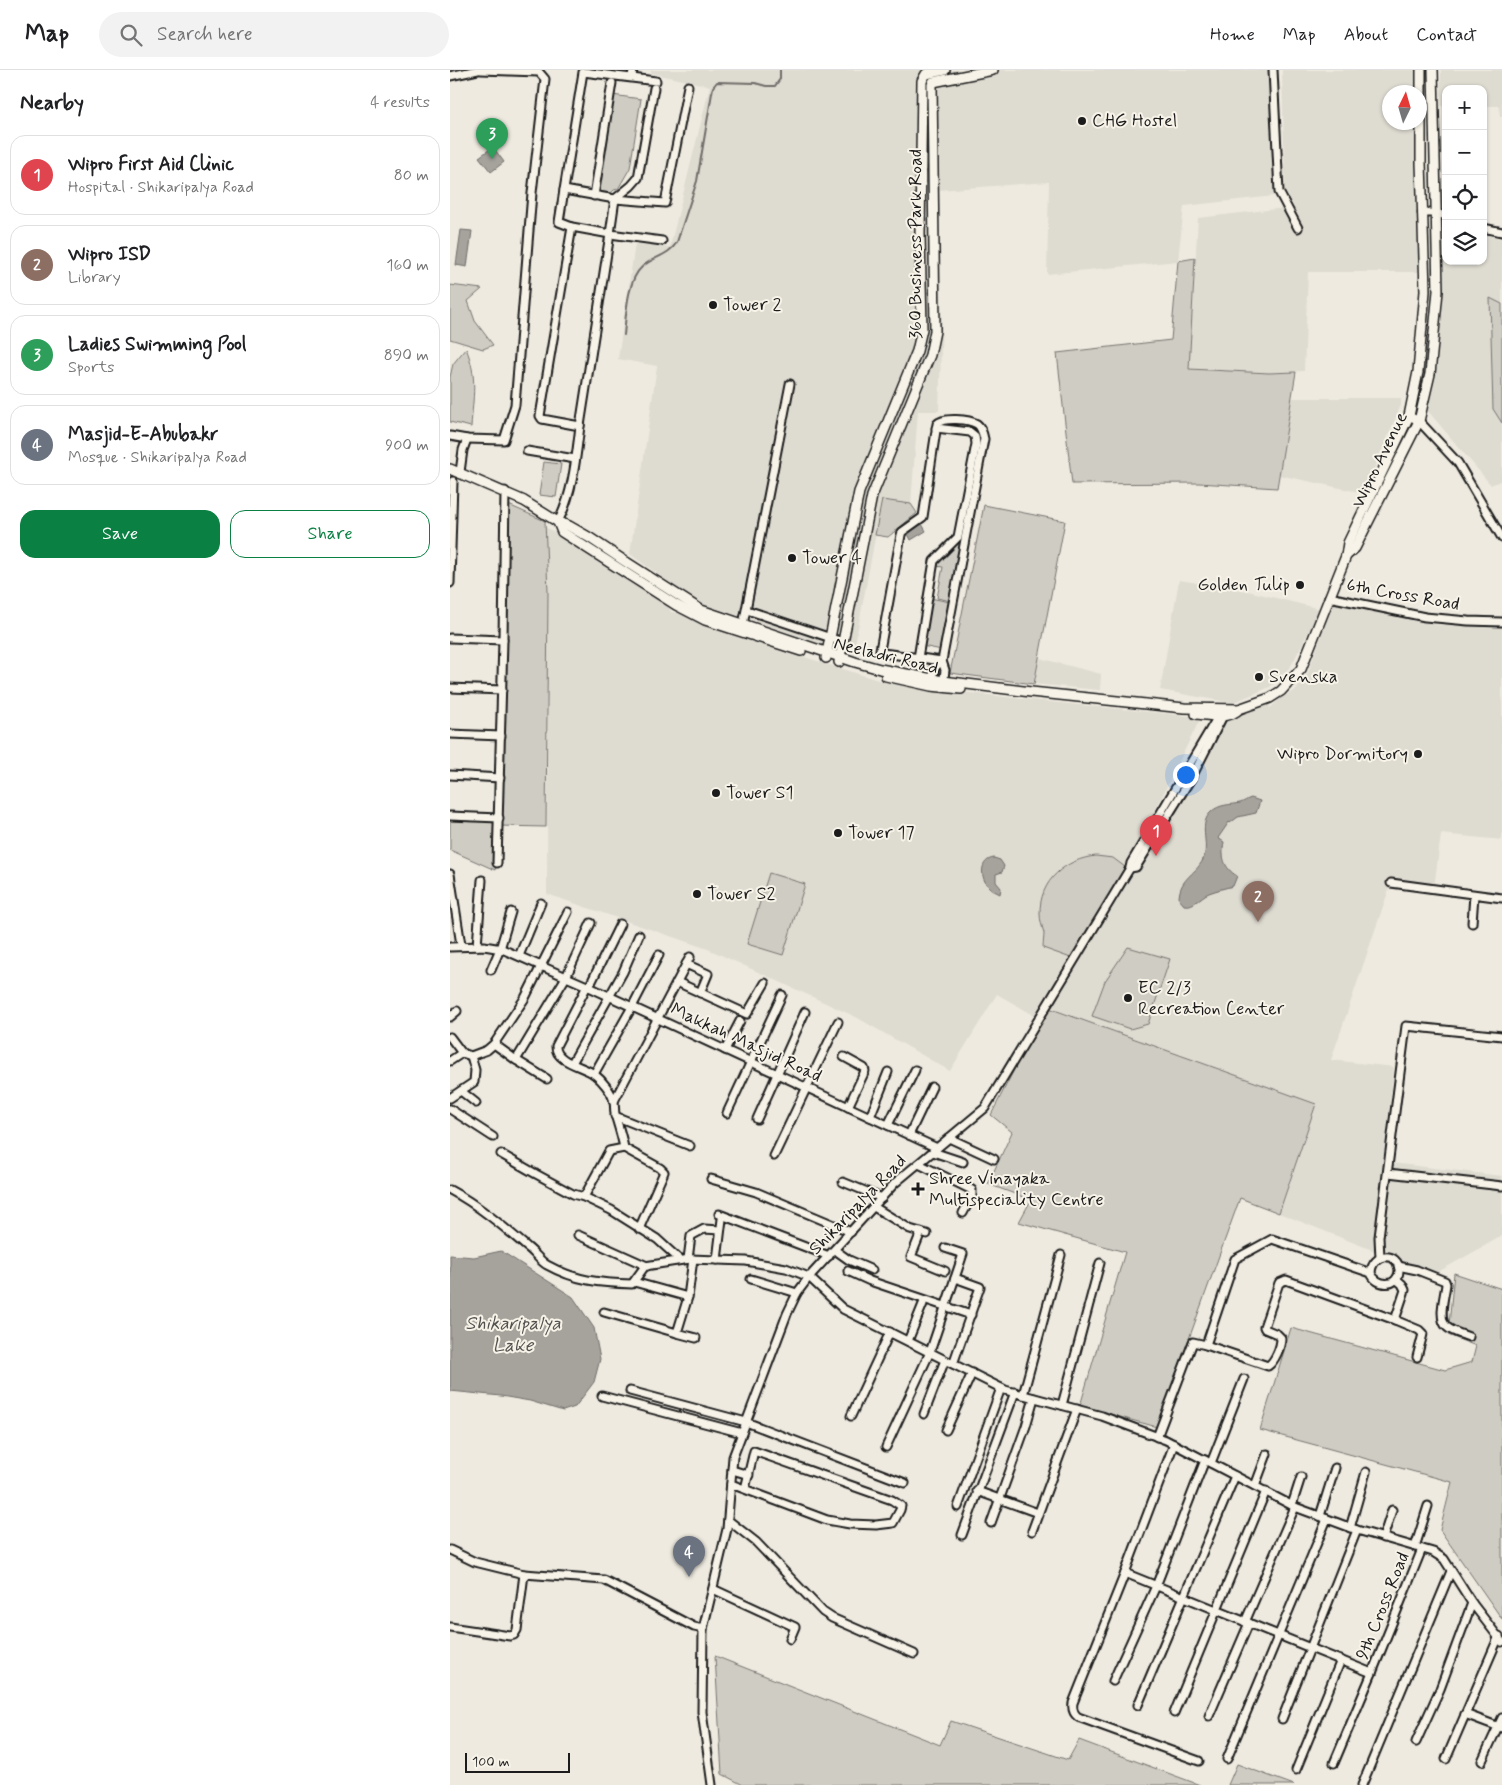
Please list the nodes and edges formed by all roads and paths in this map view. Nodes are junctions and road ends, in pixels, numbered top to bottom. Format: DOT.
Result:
graph roads {
  1 [pos="479,70"];
  2 [pos="945,70"];
  3 [pos="993,70"];
  4 [pos="1274,70"];
  5 [pos="1421,70"];
  6 [pos="1433,70"];
  7 [pos="593,71"];
  8 [pos="928,72"];
  9 [pos="633,74"];
  10 [pos="450,76"];
  11 [pos="612,83"];
  12 [pos="932,83"];
  13 [pos="688,86"];
  14 [pos="564,190"];
  15 [pos="594,196"];
  16 [pos="615,199"];
  17 [pos="1436,213"];
  18 [pos="1422,214"];
  19 [pos="1442,215"];
  20 [pos="572,227"];
  21 [pos="1298,228"];
  22 [pos="1487,229"];
  23 [pos="1502,232"];
  24 [pos="610,234"];
  25 [pos="662,241"];
  26 [pos="790,384"];
  27 [pos="1409,416"];
  28 [pos="1419,421"];
  29 [pos="580,426"];
  30 [pos="936,428"];
  31 [pos="450,436"];
  32 [pos="467,439"];
  33 [pos="527,451"];
  34 [pos="575,459"];
  35 [pos="450,469"];
  36 [pos="460,472"];
  37 [pos="452,480"];
  38 [pos="504,491"];
  39 [pos="558,522"];
  40 [pos="1502,538"];
  41 [pos="1346,556"];
  42 [pos="614,561"];
  43 [pos="450,583"];
  44 [pos="1330,598"];
  45 [pos="747,610"];
  46 [pos="1502,622"];
  47 [pos="743,625"];
  48 [pos="450,638"];
  49 [pos="830,638"];
  50 [pos="504,640"];
  51 [pos="843,642"];
  52 [pos="826,656"];
  53 [pos="918,658"];
  54 [pos="840,660"];
  55 [pos="942,660"];
  56 [pos="932,682"];
  57 [pos="943,684"];
  58 [pos="450,688"];
  59 [pos="502,690"];
  60 [pos="1223,712"];
  61 [pos="450,734"];
  62 [pos="501,736"];
  63 [pos="450,775"];
  64 [pos="500,778"];
  65 [pos="450,816"];
  66 [pos="499,818"];
  67 [pos="497,863"];
  68 [pos="450,879"];
  69 [pos="482,880"];
  70 [pos="1391,883"];
  71 [pos="1474,895"];
  72 [pos="1502,898"];
  73 [pos="540,903"];
  74 [pos="511,912"];
  75 [pos="568,912"];
  76 [pos="591,923"];
  77 [pos="1472,923"];
  78 [pos="620,924"];
  79 [pos="639,935"];
  80 [pos="460,946"];
  81 [pos="477,946"];
  82 [pos="450,947"];
  83 [pos="500,949"];
  84 [pos="659,955"];
  85 [pos="519,956"];
  86 [pos="541,966"];
  87 [pos="491,970"];
  88 [pos="566,977"];
  89 [pos="677,982"];
  90 [pos="765,983"];
  91 [pos="588,987"];
  92 [pos="700,993"];
  93 [pos="782,996"];
  94 [pos="610,997"];
  95 [pos="632,1008"];
  96 [pos="457,1011"];
  97 [pos="806,1012"];
  98 [pos="450,1017"];
  99 [pos="658,1019"];
  100 [pos="740,1021"];
  101 [pos="838,1022"];
  102 [pos="1502,1036"];
  103 [pos="450,1037"];
  104 [pos="494,1044"];
  105 [pos="725,1050"];
  106 [pos="462,1053"];
  107 [pos="471,1056"];
  108 [pos="844,1057"];
  109 [pos="516,1060"];
  110 [pos="450,1061"];
  111 [pos="752,1062"];
  112 [pos="572,1063"];
  113 [pos="914,1070"];
  114 [pos="888,1072"];
  115 [pos="594,1074"];
  116 [pos="776,1074"];
  117 [pos="547,1079"];
  118 [pos="932,1087"];
  119 [pos="807,1088"];
  120 [pos="461,1090"];
  121 [pos="450,1098"];
  122 [pos="614,1101"];
  123 [pos="476,1103"];
  124 [pos="848,1107"];
  125 [pos="450,1109"];
  126 [pos="727,1113"];
  127 [pos="615,1116"];
  128 [pos="870,1117"];
  129 [pos="758,1119"];
  130 [pos="888,1125"];
  131 [pos="909,1134"];
  132 [pos="493,1137"];
  133 [pos="949,1138"];
  134 [pos="690,1146"];
  135 [pos="624,1148"];
  136 [pos="935,1150"];
  137 [pos="501,1154"];
  138 [pos="774,1156"];
  139 [pos="994,1159"];
  140 [pos="962,1162"];
  141 [pos="919,1164"];
  142 [pos="1388,1173"];
  143 [pos="712,1179"];
  144 [pos="844,1182"];
  145 [pos="1502,1186"];
  146 [pos="450,1190"];
  147 [pos="584,1197"];
  148 [pos="882,1198"];
  149 [pos="874,1207"];
  150 [pos="964,1213"];
  151 [pos="639,1229"];
  152 [pos="720,1230"];
  153 [pos="851,1232"];
  154 [pos="578,1235"];
  155 [pos="945,1248"];
  156 [pos="835,1250"];
  157 [pos="1061,1255"];
  158 [pos="829,1256"];
  159 [pos="1380,1258"];
  160 [pos="687,1259"];
  161 [pos="717,1260"];
  162 [pos="1100,1264"];
  163 [pos="647,1266"];
  164 [pos="1398,1266"];
  165 [pos="872,1270"];
  166 [pos="848,1271"];
  167 [pos="945,1271"];
  168 [pos="1371,1273"];
  169 [pos="809,1277"];
  170 [pos="956,1278"];
  171 [pos="751,1279"];
  172 [pos="1396,1279"];
  173 [pos="634,1282"];
  174 [pos="797,1293"];
  175 [pos="688,1297"];
  176 [pos="923,1304"];
  177 [pos="947,1307"];
  178 [pos="604,1312"];
  179 [pos="971,1315"];
  180 [pos="1395,1320"];
  181 [pos="890,1332"];
  182 [pos="677,1334"];
  183 [pos="1468,1337"];
  184 [pos="696,1338"];
  185 [pos="908,1341"];
  186 [pos="1206,1345"];
  187 [pos="930,1352"];
  188 [pos="1417,1357"];
  189 [pos="945,1360"];
  190 [pos="953,1364"];
  191 [pos="972,1373"];
  192 [pos="1244,1379"];
  193 [pos="1001,1388"];
  194 [pos="630,1392"];
  195 [pos="1015,1392"];
  196 [pos="1023,1394"];
  197 [pos="602,1396"];
  198 [pos="1034,1398"];
  199 [pos="1062,1405"];
  200 [pos="1077,1409"];
  201 [pos="924,1414"];
  202 [pos="851,1416"];
  203 [pos="746,1422"];
  204 [pos="946,1430"];
  205 [pos="742,1433"];
  206 [pos="1157,1437"];
  207 [pos="1174,1444"];
  208 [pos="886,1446"];
  209 [pos="1267,1454"];
  210 [pos="1208,1461"];
  211 [pos="1335,1468"];
  212 [pos="732,1470"];
  213 [pos="1366,1472"];
  214 [pos="749,1475"];
  215 [pos="1236,1476"];
  216 [pos="1301,1477"];
  217 [pos="905,1483"];
  218 [pos="731,1484"];
  219 [pos="1255,1486"];
  220 [pos="745,1489"];
  221 [pos="977,1491"];
  222 [pos="1266,1491"];
  223 [pos="1000,1499"];
  224 [pos="1294,1506"];
  225 [pos="1428,1506"];
  226 [pos="958,1507"];
  227 [pos="1392,1510"];
  228 [pos="1038,1513"];
  229 [pos="1323,1517"];
  230 [pos="728,1520"];
  231 [pos="991,1523"];
  232 [pos="1353,1529"];
  233 [pos="1032,1531"];
  234 [pos="962,1535"];
  235 [pos="1383,1538"];
  236 [pos="1419,1548"];
  237 [pos="450,1550"];
  238 [pos="1451,1571"];
  239 [pos="1125,1573"];
  240 [pos="524,1574"];
  241 [pos="1156,1586"];
  242 [pos="713,1589"];
  243 [pos="1185,1598"];
  244 [pos="1472,1602"];
  245 [pos="1216,1610"];
  246 [pos="1247,1623"];
  247 [pos="450,1626"];
  248 [pos="703,1629"];
  249 [pos="1279,1636"];
  250 [pos="790,1639"];
  251 [pos="1500,1639"];
  252 [pos="1309,1648"];
  253 [pos="914,1654"];
  254 [pos="1341,1660"];
  255 [pos="1372,1673"];
  256 [pos="1113,1681"];
  257 [pos="1138,1705"];
  258 [pos="1174,1713"];
  259 [pos="1465,1714"];
  260 [pos="1209,1716"];
  261 [pos="1502,1718"];
  262 [pos="1282,1719"];
  263 [pos="1500,1727"];
  264 [pos="1416,1742"];
  265 [pos="1227,1759"];
  266 [pos="1446,1759"];
  267 [pos="1199,1761"];
  268 [pos="1482,1762"];
  269 [pos="1334,1763"];
  270 [pos="1296,1770"];
  271 [pos="712,1785"];
  272 [pos="1362,1785"];
  1 -- 10 [label="street"];
  1 -- 32 [label="street"];
  2 -- 8 [label="main road"];
  3 -- 12 [label="main road"];
  4 -- 21 [label="street"];
  5 -- 18 [label="main road, Wipro Avenue"];
  6 -- 17 [label="main road, Wipro Avenue"];
  7 -- 9 [label="street"];
  7 -- 14 [label="street"];
  8 -- 12 [label="street"];
  8 -- 49 [label="main road, 360 Business Park Road"];
  9 -- 16 [label="street"];
  11 -- 15 [label="street"];
  12 -- 51 [label="main road, 360 Business Park Road"];
  13 -- 16 [label="street"];
  14 -- 15 [label="street"];
  14 -- 20 [label="street"];
  15 -- 16 [label="street"];
  16 -- 24 [label="street"];
  17 -- 18 [label="street"];
  17 -- 19 [label="street"];
  17 -- 28 [label="main road, Wipro Avenue"];
  18 -- 27 [label="main road, Wipro Avenue"];
  20 -- 24 [label="street"];
  20 -- 29 [label="street"];
  22 -- 23 [label="street"];
  24 -- 25 [label="street"];
  24 -- 29 [label="street"];
  26 -- 45 [label="street"];
  27 -- 28 [label="street"];
  27 -- 41 [label="main road, Wipro Avenue"];
  28 -- 40 [label="street"];
  28 -- 41 [label="main road, Wipro Avenue"];
  29 -- 34 [label="street"];
  30 -- 53 [label="street"];
  30 -- 53 [label="street"];
  30 -- 55 [label="street"];
  31 -- 32 [label="street"];
  32 -- 36 [label="street"];
  33 -- 34 [label="street"];
  34 -- 39 [label="street"];
  35 -- 36 [label="main road, Neeladri Road"];
  36 -- 38 [label="main road, Neeladri Road"];
  37 -- 43 [label="street"];
  38 -- 39 [label="main road, Neeladri Road"];
  38 -- 50 [label="street"];
  39 -- 42 [label="main road, Neeladri Road"];
  41 -- 44 [label="main road, Wipro Avenue"];
  42 -- 47 [label="main road, Neeladri Road"];
  42 -- 52 [label="main road, Neeladri Road"];
  44 -- 46 [label="street, 6th Cross Road"];
  44 -- 60 [label="main road, Wipro Avenue"];
  45 -- 47 [label="street"];
  45 -- 49 [label="street"];
  47 -- 52 [label="main road, Neeladri Road"];
  48 -- 50 [label="street"];
  49 -- 51 [label="street"];
  49 -- 52 [label="main road, 360 Business Park Road"];
  50 -- 59 [label="street"];
  51 -- 54 [label="main road, 360 Business Park Road"];
  52 -- 54 [label="main road, Neeladri Road"];
  53 -- 55 [label="street"];
  54 -- 56 [label="main road, Neeladri Road"];
  55 -- 56 [label="street"];
  55 -- 57 [label="street"];
  56 -- 57 [label="main road, Neeladri Road"];
  57 -- 60 [label="main road, Neeladri Road"];
  58 -- 59 [label="street"];
  59 -- 62 [label="street"];
  60 -- 133 [label="street, Shikaripalya Road"];
  61 -- 62 [label="street"];
  62 -- 64 [label="street"];
  63 -- 64 [label="street"];
  64 -- 66 [label="street"];
  65 -- 66 [label="street"];
  66 -- 67 [label="street"];
  68 -- 80 [label="street"];
  69 -- 81 [label="street"];
  70 -- 71 [label="street"];
  71 -- 72 [label="street"];
  71 -- 77 [label="street"];
  73 -- 85 [label="street"];
  74 -- 83 [label="street"];
  75 -- 86 [label="street"];
  76 -- 88 [label="street"];
  78 -- 91 [label="street"];
  79 -- 94 [label="street"];
  80 -- 81 [label="street, Makkah Masjid Road"];
  80 -- 82 [label="street, Makkah Masjid Road"];
  81 -- 83 [label="street, Makkah Masjid Road"];
  83 -- 85 [label="street, Makkah Masjid Road"];
  83 -- 87 [label="street"];
  84 -- 95 [label="street"];
  85 -- 86 [label="street, Makkah Masjid Road"];
  86 -- 88 [label="street, Makkah Masjid Road"];
  86 -- 104 [label="street"];
  88 -- 91 [label="street, Makkah Masjid Road"];
  88 -- 109 [label="street"];
  89 -- 92 [label="street"];
  89 -- 92 [label="street"];
  89 -- 99 [label="street"];
  90 -- 92 [label="street"];
  91 -- 94 [label="street, Makkah Masjid Road"];
  91 -- 112 [label="street"];
  93 -- 111 [label="street"];
  94 -- 95 [label="street, Makkah Masjid Road"];
  94 -- 112 [label="street"];
  95 -- 99 [label="street, Makkah Masjid Road"];
  95 -- 115 [label="street"];
  96 -- 98 [label="street"];
  97 -- 116 [label="street"];
  99 -- 105 [label="street, Makkah Masjid Road"];
  99 -- 122 [label="street"];
  100 -- 105 [label="street"];
  101 -- 119 [label="street"];
  102 -- 142 [label="street"];
  103 -- 106 [label="street"];
  104 -- 107 [label="street"];
  104 -- 109 [label="street"];
  105 -- 111 [label="street, Makkah Masjid Road"];
  106 -- 107 [label="street"];
  106 -- 110 [label="street"];
  107 -- 120 [label="street"];
  108 -- 124 [label="street"];
  109 -- 117 [label="street"];
  111 -- 116 [label="street, Makkah Masjid Road"];
  111 -- 126 [label="street"];
  112 -- 115 [label="street"];
  113 -- 130 [label="street"];
  114 -- 128 [label="street"];
  115 -- 122 [label="street"];
  116 -- 119 [label="street, Makkah Masjid Road"];
  116 -- 129 [label="street"];
  118 -- 131 [label="street"];
  119 -- 124 [label="street, Makkah Masjid Road"];
  119 -- 138 [label="street"];
  120 -- 121 [label="street"];
  120 -- 123 [label="street"];
  122 -- 127 [label="street"];
  124 -- 128 [label="street, Makkah Masjid Road"];
  125 -- 132 [label="street"];
  127 -- 134 [label="street"];
  127 -- 135 [label="street"];
  128 -- 130 [label="street, Makkah Masjid Road"];
  130 -- 131 [label="street, Makkah Masjid Road"];
  131 -- 136 [label="street, Makkah Masjid Road"];
  133 -- 136 [label="street, Shikaripalya Road"];
  133 -- 139 [label="street"];
  135 -- 147 [label="street"];
  135 -- 151 [label="street"];
  136 -- 140 [label="street, Makkah Masjid Road"];
  136 -- 141 [label="street, Shikaripalya Road"];
  137 -- 147 [label="street"];
  141 -- 148 [label="street, Shikaripalya Road"];
  141 -- 150 [label="street"];
  142 -- 145 [label="street"];
  142 -- 159 [label="street"];
  143 -- 153 [label="street"];
  144 -- 148 [label="street"];
  146 -- 173 [label="street"];
  147 -- 151 [label="street"];
  148 -- 149 [label="street, Shikaripalya Road"];
  149 -- 153 [label="street, Shikaripalya Road"];
  149 -- 167 [label="street"];
  151 -- 160 [label="street"];
  152 -- 158 [label="street"];
  152 -- 160 [label="street"];
  152 -- 161 [label="street"];
  153 -- 156 [label="street, Shikaripalya Road"];
  154 -- 163 [label="street"];
  155 -- 170 [label="street"];
  156 -- 158 [label="street, Shikaripalya Road"];
  156 -- 165 [label="street"];
  157 -- 196 [label="street"];
  158 -- 169 [label="street, Shikaripalya Road"];
  159 -- 164 [label="street"];
  159 -- 168 [label="street"];
  160 -- 161 [label="street"];
  160 -- 163 [label="street"];
  160 -- 175 [label="street"];
  161 -- 169 [label="street"];
  162 -- 199 [label="street"];
  163 -- 173 [label="street"];
  164 -- 172 [label="street"];
  164 -- 183 [label="street"];
  166 -- 177 [label="street"];
  168 -- 172 [label="street"];
  168 -- 186 [label="street"];
  169 -- 174 [label="street, Shikaripalya Road"];
  169 -- 181 [label="street"];
  170 -- 177 [label="street"];
  170 -- 179 [label="street"];
  171 -- 174 [label="street"];
  172 -- 180 [label="street"];
  173 -- 175 [label="street"];
  174 -- 203 [label="street, Shikaripalya Road"];
  175 -- 182 [label="street"];
  176 -- 185 [label="street"];
  177 -- 179 [label="street"];
  177 -- 187 [label="street"];
  178 -- 182 [label="street"];
  179 -- 190 [label="street"];
  180 -- 186 [label="street"];
  180 -- 188 [label="street"];
  181 -- 185 [label="street"];
  181 -- 202 [label="street"];
  182 -- 184 [label="street"];
  185 -- 187 [label="street"];
  186 -- 206 [label="street"];
  187 -- 189 [label="street"];
  187 -- 208 [label="street"];
  189 -- 190 [label="street"];
  189 -- 201 [label="street"];
  190 -- 191 [label="street"];
  191 -- 193 [label="street"];
  191 -- 204 [label="street"];
  192 -- 210 [label="street"];
  193 -- 195 [label="street"];
  193 -- 226 [label="street"];
  194 -- 203 [label="street"];
  195 -- 196 [label="street"];
  195 -- 221 [label="street"];
  196 -- 198 [label="street"];
  197 -- 205 [label="street"];
  198 -- 199 [label="street"];
  198 -- 223 [label="street"];
  199 -- 200 [label="street"];
  200 -- 206 [label="street"];
  200 -- 228 [label="street"];
  203 -- 205 [label="street, Shikaripalya Road"];
  203 -- 217 [label="street"];
  205 -- 212 [label="street, Shikaripalya Road"];
  206 -- 207 [label="street"];
  207 -- 210 [label="street"];
  207 -- 239 [label="street"];
  209 -- 219 [label="street"];
  210 -- 215 [label="street"];
  210 -- 241 [label="street"];
  211 -- 229 [label="street"];
  212 -- 214 [label="street"];
  212 -- 218 [label="street, Shikaripalya Road"];
  213 -- 232 [label="street"];
  214 -- 220 [label="street"];
  214 -- 220 [label="street"];
  215 -- 219 [label="street"];
  215 -- 243 [label="street"];
  216 -- 224 [label="street"];
  218 -- 220 [label="street"];
  218 -- 230 [label="street, Shikaripalya Road"];
  219 -- 222 [label="street"];
  221 -- 223 [label="street"];
  221 -- 234 [label="street"];
  222 -- 224 [label="street"];
  222 -- 245 [label="street"];
  223 -- 228 [label="street"];
  223 -- 231 [label="street"];
  224 -- 229 [label="street"];
  224 -- 246 [label="street"];
  225 -- 236 [label="street, 9th Cross Road"];
  227 -- 235 [label="street"];
  228 -- 233 [label="street"];
  229 -- 232 [label="street"];
  229 -- 249 [label="street"];
  230 -- 242 [label="street, Shikaripalya Road"];
  230 -- 253 [label="street"];
  232 -- 235 [label="street"];
  232 -- 252 [label="street"];
  235 -- 236 [label="street"];
  236 -- 238 [label="street"];
  236 -- 255 [label="street, 9th Cross Road"];
  237 -- 240 [label="street"];
  238 -- 244 [label="street"];
  238 -- 272 [label="street"];
  239 -- 241 [label="street"];
  239 -- 267 [label="street"];
  240 -- 247 [label="street"];
  240 -- 248 [label="street"];
  241 -- 243 [label="street"];
  241 -- 256 [label="street"];
  242 -- 248 [label="street, Shikaripalya Road"];
  242 -- 250 [label="street"];
  243 -- 245 [label="street"];
  243 -- 257 [label="street"];
  244 -- 251 [label="street"];
  244 -- 264 [label="street"];
  245 -- 246 [label="street"];
  245 -- 258 [label="street"];
  246 -- 249 [label="street"];
  246 -- 260 [label="street"];
  248 -- 271 [label="street, Shikaripalya Road"];
  249 -- 252 [label="street"];
  249 -- 265 [label="street"];
  251 -- 259 [label="street"];
  252 -- 254 [label="street"];
  252 -- 262 [label="street"];
  254 -- 255 [label="street"];
  254 -- 270 [label="street"];
  255 -- 269 [label="street, 9th Cross Road"];
  259 -- 263 [label="street"];
  259 -- 266 [label="street"];
  261 -- 263 [label="street"];
  263 -- 268 [label="street"];
}
